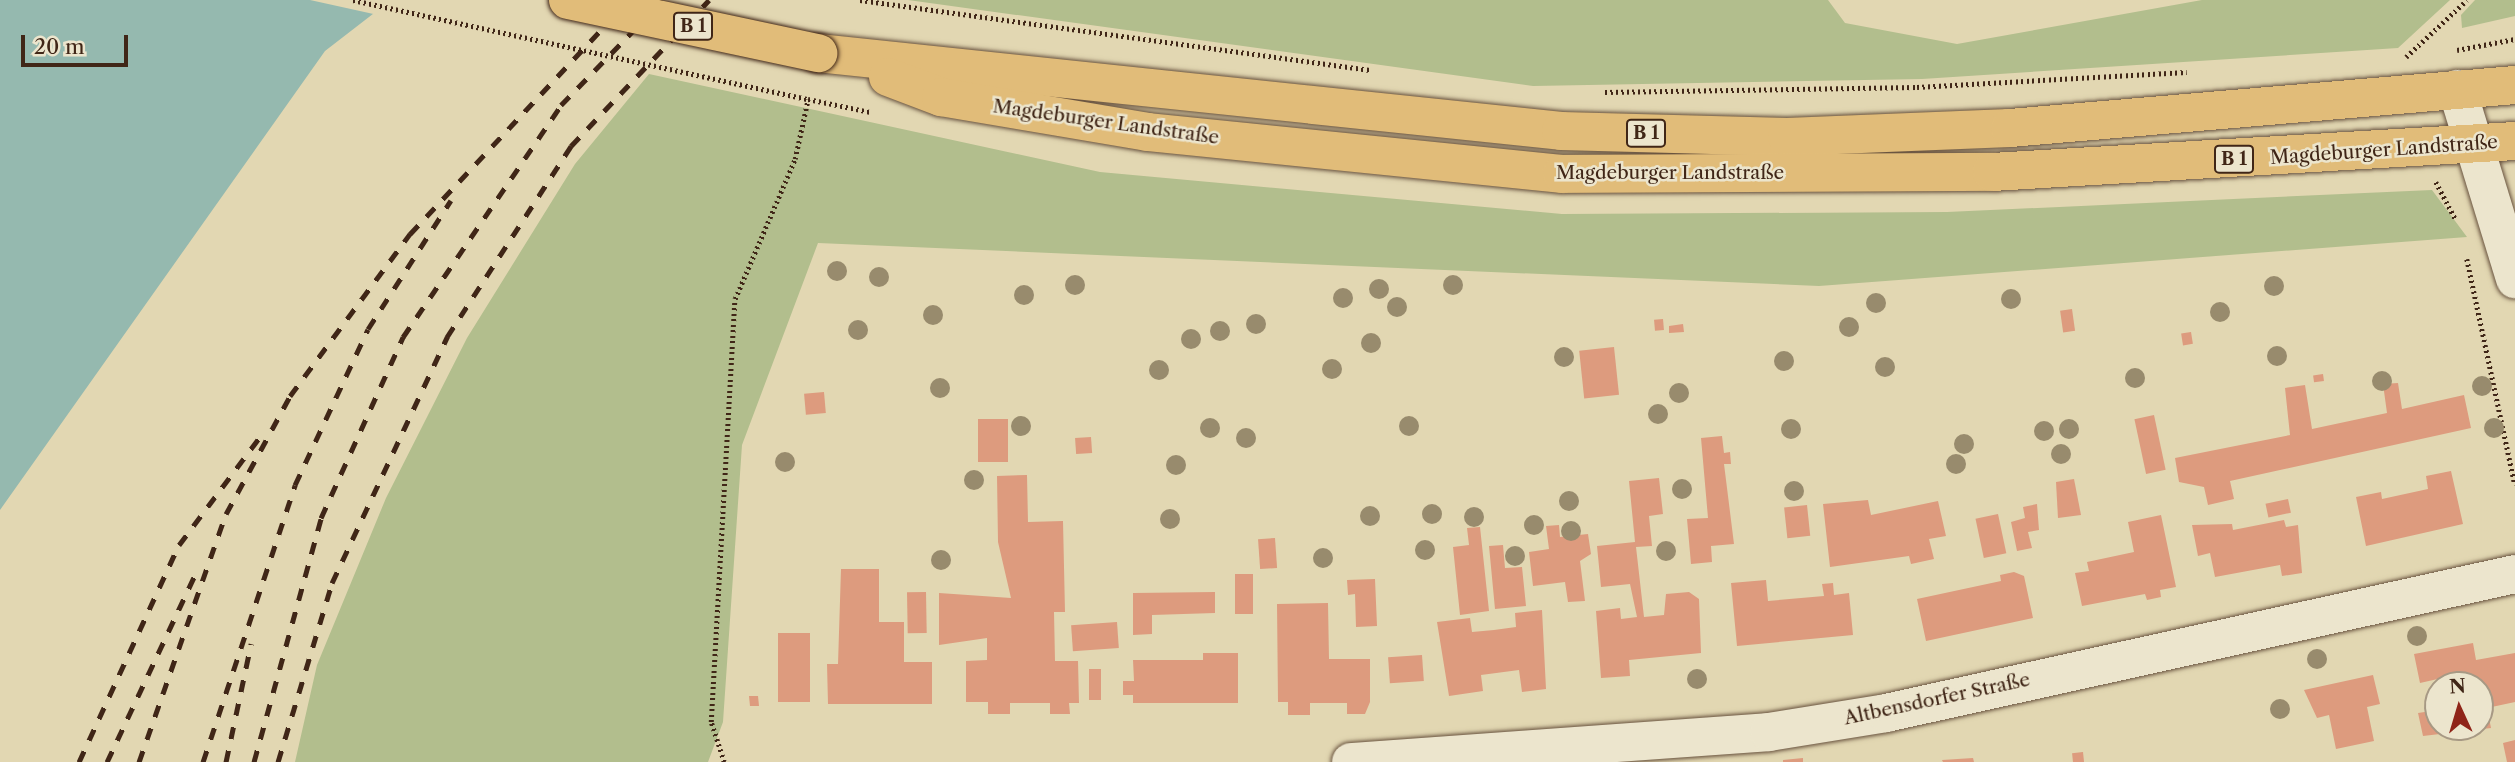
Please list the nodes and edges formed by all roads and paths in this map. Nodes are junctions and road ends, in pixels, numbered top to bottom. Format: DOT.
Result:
graph roads {
  1 [pos="353,0"];
  2 [pos="568,0"];
  3 [pos="860,0"];
  4 [pos="2515,39"];
  5 [pos="2453,51"];
  6 [pos="827,55"];
  7 [pos="2415,58"];
  8 [pos="2403,60"];
  9 [pos="1382,72"];
  10 [pos="2194,72"];
  11 [pos="2515,85"];
  12 [pos="2457,89"];
  13 [pos="1588,92"];
  14 [pos="2515,141"];
  15 [pos="2476,143"];
  16 [pos="2515,279"];
  17 [pos="2515,574"];
  18 [pos="1656,753"];
  19 [pos="724,762"];
  20 [pos="1351,762"];
  1 -- 19 [label="path, bridge"];
  2 -- 6 [label="main road, Magdeburger Landstraße / B 1, bridge"];
  3 -- 9 [label="path"];
  4 -- 5 [label="path"];
  6 -- 12 [label="main road, Magdeburger Landstraße / B 1"];
  6 -- 15 [label="main road, Magdeburger Landstraße / B 1"];
  7 -- 8 [label="path"];
  10 -- 13 [label="path"];
  11 -- 12 [label="main road, Magdeburger Landstraße / B 1"];
  12 -- 15 [label="street"];
  14 -- 15 [label="main road, Magdeburger Landstraße / B 1"];
  15 -- 16 [label="street"];
  17 -- 18 [label="street, Altbensdorfer Straße"];
  18 -- 20 [label="street, Altbensdorfer Straße"];
}
